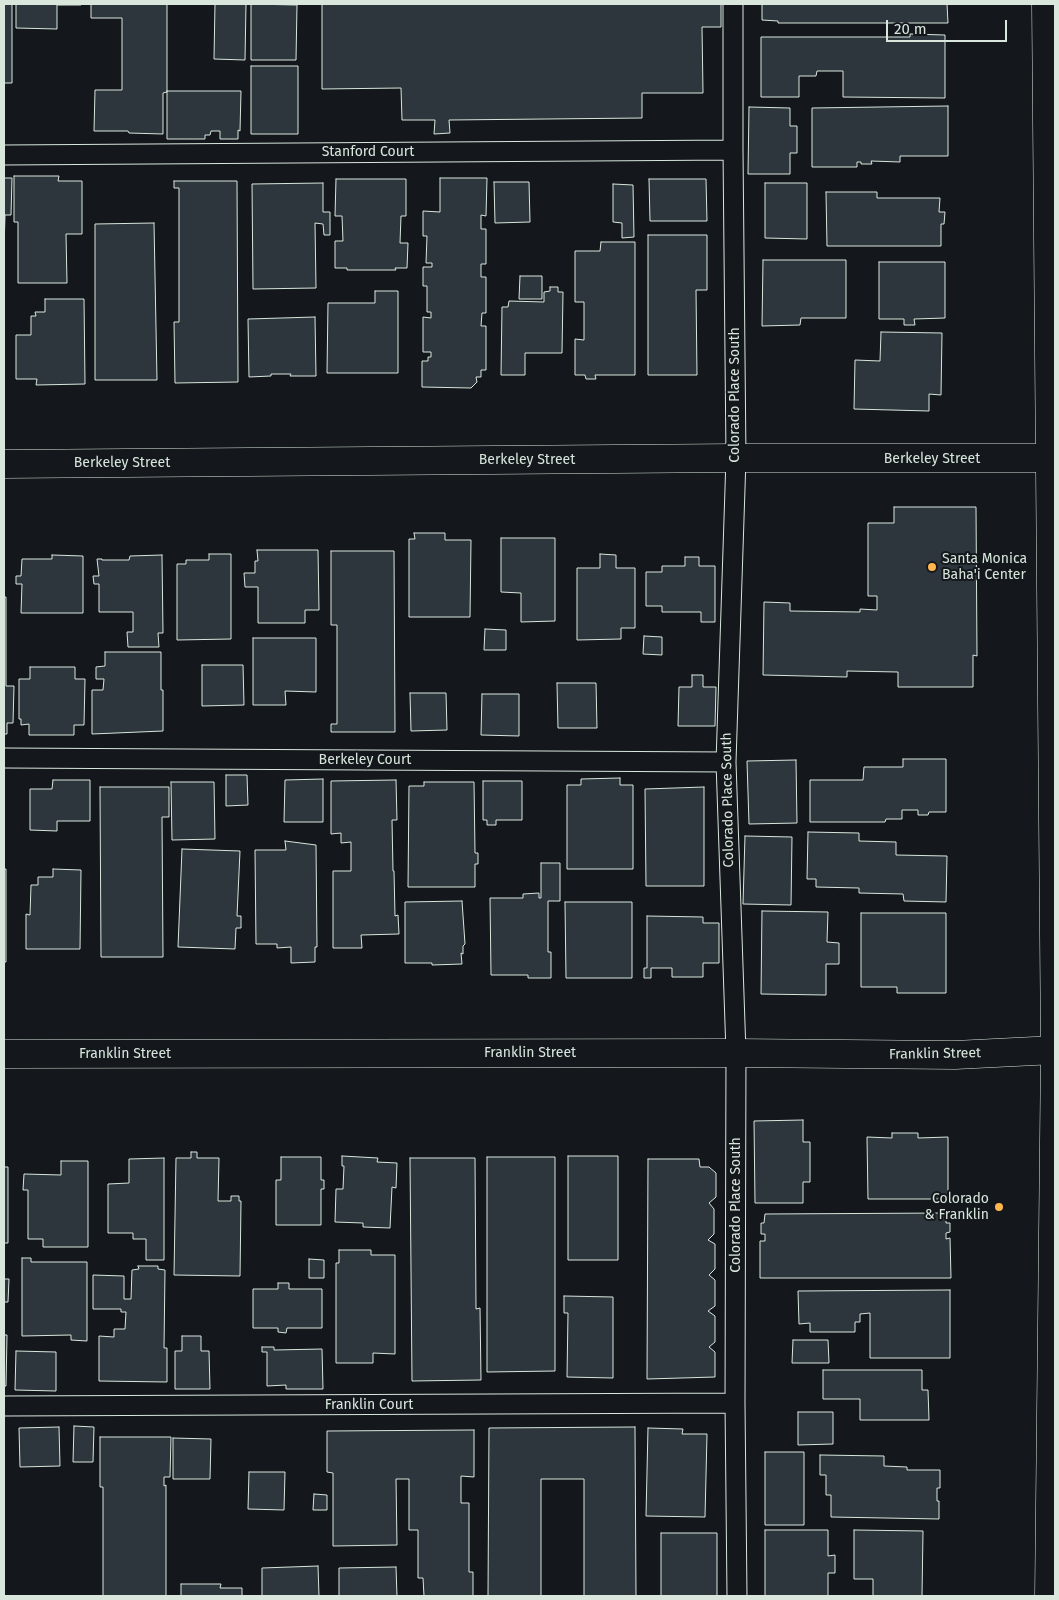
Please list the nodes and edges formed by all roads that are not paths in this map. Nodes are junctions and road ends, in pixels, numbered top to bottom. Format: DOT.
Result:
graph roads {
  1 [pos="733,4"];
  2 [pos="1046,4"];
  3 [pos="733,150"];
  4 [pos="4,155"];
  5 [pos="1052,315"];
  6 [pos="736,458"];
  7 [pos="1050,458"];
  8 [pos="4,464"];
  9 [pos="4,758"];
  10 [pos="726,762"];
  11 [pos="1055,1050"];
  12 [pos="736,1053"];
  13 [pos="4,1054"];
  14 [pos="735,1403"];
  15 [pos="4,1406"];
  16 [pos="737,1596"];
  17 [pos="1050,1596"];
  1 -- 3 [label="lane, Colorado Place South"];
  2 -- 5 [label="street"];
  3 -- 4 [label="lane, Stanford Court"];
  3 -- 6 [label="lane, Colorado Place South"];
  5 -- 7 [label="street"];
  6 -- 7 [label="street, Berkeley Street"];
  6 -- 8 [label="street, Berkeley Street"];
  6 -- 10 [label="lane, Colorado Place South"];
  7 -- 11 [label="street"];
  9 -- 10 [label="lane, Berkeley Court"];
  10 -- 12 [label="lane, Colorado Place South"];
  11 -- 12 [label="street, Franklin Street"];
  11 -- 17 [label="street"];
  12 -- 13 [label="street, Franklin Street"];
  12 -- 14 [label="lane, Colorado Place South"];
  14 -- 15 [label="lane, Franklin Court"];
  14 -- 16 [label="lane, Colorado Place South"];
}
